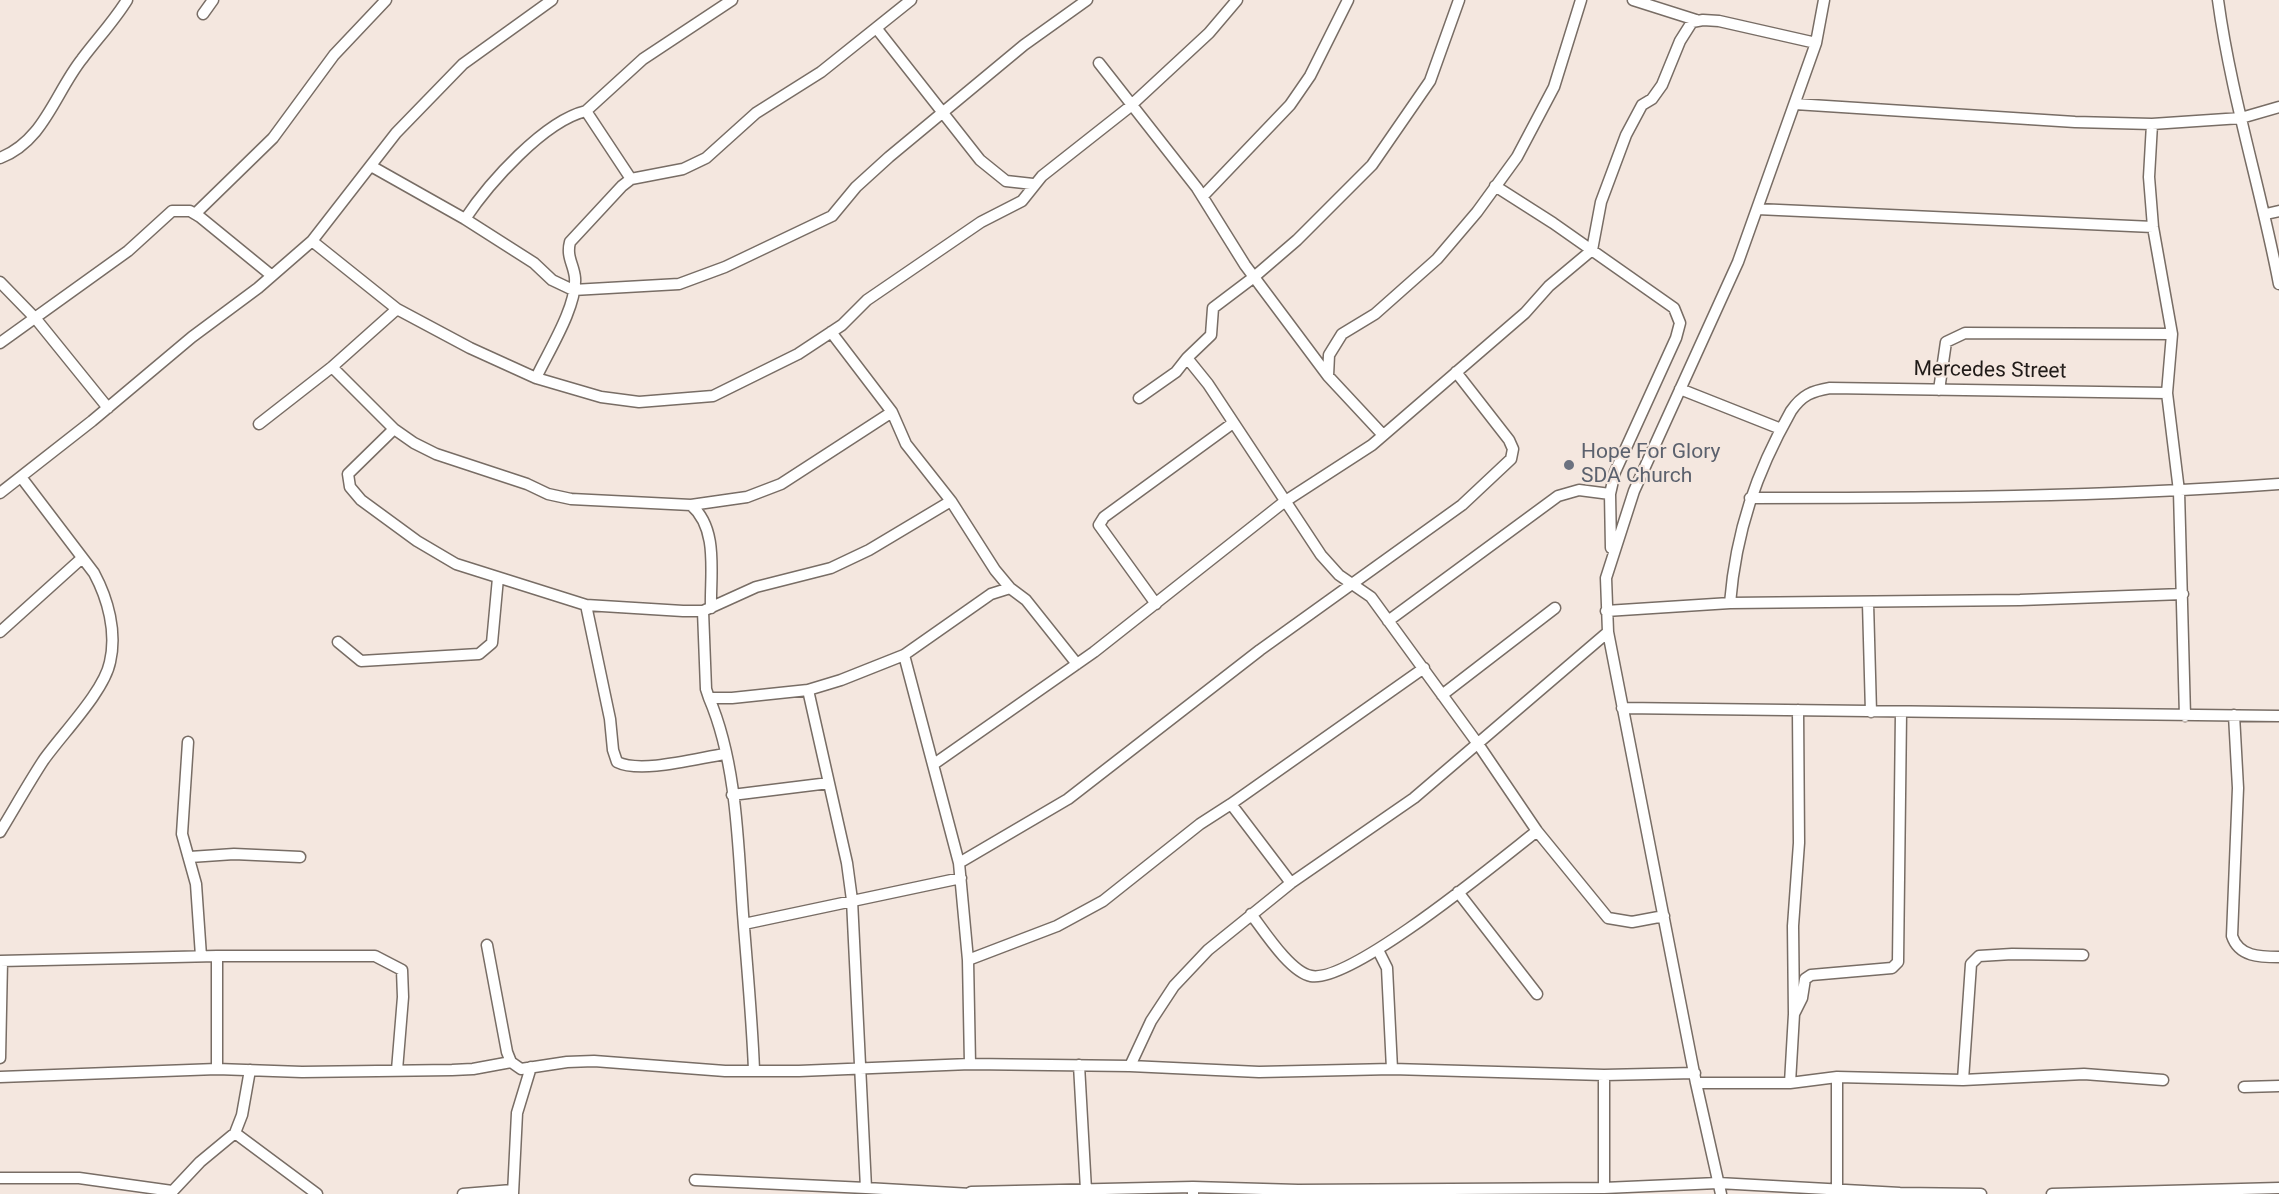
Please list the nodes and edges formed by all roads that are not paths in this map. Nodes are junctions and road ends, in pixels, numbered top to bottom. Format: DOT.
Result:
graph roads {
  1 [pos="127,0"];
  2 [pos="213,0"];
  3 [pos="386,0"];
  4 [pos="552,0"];
  5 [pos="732,0"];
  6 [pos="911,0"];
  7 [pos="1087,0"];
  8 [pos="1237,0"];
  9 [pos="1348,0"];
  10 [pos="1459,0"];
  11 [pos="1581,0"];
  12 [pos="1633,0"];
  13 [pos="1824,0"];
  14 [pos="1834,0"];
  15 [pos="2217,0"];
  16 [pos="203,15"];
  17 [pos="1696,20"];
  18 [pos="877,29"];
  19 [pos="1816,43"];
  20 [pos="1099,63"];
  21 [pos="1132,104"];
  22 [pos="1795,104"];
  23 [pos="2279,107"];
  24 [pos="586,111"];
  25 [pos="943,113"];
  26 [pos="2241,118"];
  27 [pos="2152,124"];
  28 [pos="0,158"];
  29 [pos="371,166"];
  30 [pos="631,179"];
  31 [pos="1033,184"];
  32 [pos="1494,186"];
  33 [pos="1203,196"];
  34 [pos="1757,209"];
  35 [pos="2279,211"];
  36 [pos="195,213"];
  37 [pos="2266,214"];
  38 [pos="465,219"];
  39 [pos="2153,227"];
  40 [pos="312,241"];
  41 [pos="1592,250"];
  42 [pos="271,276"];
  43 [pos="1254,277"];
  44 [pos="0,282"];
  45 [pos="2279,284"];
  46 [pos="573,290"];
  47 [pos="397,309"];
  48 [pos="36,319"];
  49 [pos="831,332"];
  50 [pos="2172,334"];
  51 [pos="0,343"];
  52 [pos="1187,358"];
  53 [pos="332,368"];
  54 [pos="1456,372"];
  55 [pos="1328,376"];
  56 [pos="536,378"];
  57 [pos="1680,389"];
  58 [pos="1939,390"];
  59 [pos="2167,393"];
  60 [pos="1139,398"];
  61 [pos="108,408"];
  62 [pos="892,412"];
  63 [pos="1233,423"];
  64 [pos="259,424"];
  65 [pos="394,429"];
  66 [pos="1781,429"];
  67 [pos="1383,435"];
  68 [pos="21,477"];
  69 [pos="2279,484"];
  70 [pos="2179,491"];
  71 [pos="0,493"];
  72 [pos="1610,494"];
  73 [pos="1750,498"];
  74 [pos="951,501"];
  75 [pos="1284,502"];
  76 [pos="691,505"];
  77 [pos="81,559"];
  78 [pos="1611,563"];
  79 [pos="498,578"];
  80 [pos="1354,584"];
  81 [pos="1010,588"];
  82 [pos="2183,594"];
  83 [pos="1730,603"];
  84 [pos="1868,603"];
  85 [pos="586,604"];
  86 [pos="1156,604"];
  87 [pos="1555,608"];
  88 [pos="707,610"];
  89 [pos="1606,611"];
  90 [pos="1389,621"];
  91 [pos="0,632"];
  92 [pos="1608,632"];
  93 [pos="338,642"];
  94 [pos="904,655"];
  95 [pos="1077,664"];
  96 [pos="1424,668"];
  97 [pos="808,690"];
  98 [pos="1442,695"];
  99 [pos="709,698"];
  100 [pos="1622,708"];
  101 [pos="1798,710"];
  102 [pos="1871,712"];
  103 [pos="1901,712"];
  104 [pos="2234,715"];
  105 [pos="2185,716"];
  106 [pos="2279,716"];
  107 [pos="188,742"];
  108 [pos="1478,744"];
  109 [pos="724,754"];
  110 [pos="934,764"];
  111 [pos="829,783"];
  112 [pos="732,795"];
  113 [pos="1231,804"];
  114 [pos="1537,831"];
  115 [pos="0,832"];
  116 [pos="190,857"];
  117 [pos="300,857"];
  118 [pos="960,863"];
  119 [pos="962,878"];
  120 [pos="1291,883"];
  121 [pos="1458,892"];
  122 [pos="852,900"];
  123 [pos="1251,914"];
  124 [pos="1664,916"];
  125 [pos="744,924"];
  126 [pos="487,945"];
  127 [pos="1378,950"];
  128 [pos="2083,955"];
  129 [pos="201,956"];
  130 [pos="217,956"];
  131 [pos="2279,957"];
  132 [pos="968,960"];
  133 [pos="1,961"];
  134 [pos="1537,994"];
  135 [pos="1794,1014"];
  136 [pos="0,1058"];
  137 [pos="511,1062"];
  138 [pos="970,1064"];
  139 [pos="1079,1065"];
  140 [pos="1130,1066"];
  141 [pos="531,1067"];
  142 [pos="861,1067"];
  143 [pos="217,1068"];
  144 [pos="1392,1069"];
  145 [pos="250,1070"];
  146 [pos="397,1070"];
  147 [pos="754,1070"];
  148 [pos="1604,1075"];
  149 [pos="0,1077"];
  150 [pos="1837,1077"];
  151 [pos="1695,1078"];
  152 [pos="1963,1080"];
  153 [pos="2163,1080"];
  154 [pos="1790,1083"];
  155 [pos="2279,1086"];
  156 [pos="2244,1087"];
  157 [pos="235,1133"];
  158 [pos="0,1178"];
  159 [pos="695,1180"];
  160 [pos="741,1188"];
  161 [pos="866,1188"];
  162 [pos="1720,1188"];
  163 [pos="2279,1188"];
  164 [pos="1086,1190"];
  165 [pos="1193,1190"];
  166 [pos="1599,1190"];
  167 [pos="1837,1190"];
  168 [pos="2263,1191"];
  169 [pos="513,1192"];
  170 [pos="1299,1192"];
  171 [pos="171,1193"];
  172 [pos="971,1193"];
  173 [pos="317,1194"];
  174 [pos="463,1194"];
  175 [pos="1981,1194"];
  176 [pos="2052,1194"];
  1 -- 28 [label="street"];
  2 -- 16 [label="street"];
  3 -- 36 [label="street"];
  4 -- 29 [label="street"];
  5 -- 24 [label="street"];
  6 -- 18 [label="street"];
  7 -- 25 [label="street"];
  8 -- 21 [label="street"];
  9 -- 33 [label="street"];
  10 -- 43 [label="street"];
  11 -- 32 [label="street"];
  12 -- 17 [label="street"];
  13 -- 14 [label="street"];
  13 -- 19 [label="street"];
  15 -- 26 [label="street"];
  17 -- 19 [label="street"];
  17 -- 41 [label="street"];
  18 -- 25 [label="street"];
  18 -- 30 [label="street"];
  19 -- 22 [label="street"];
  20 -- 21 [label="street"];
  21 -- 31 [label="street"];
  21 -- 33 [label="street"];
  22 -- 27 [label="street"];
  22 -- 34 [label="street"];
  23 -- 26 [label="street"];
  24 -- 30 [label="street"];
  24 -- 38 [label="street"];
  25 -- 31 [label="street"];
  25 -- 46 [label="street"];
  26 -- 27 [label="street"];
  26 -- 37 [label="street"];
  27 -- 39 [label="street"];
  29 -- 38 [label="street"];
  29 -- 40 [label="street"];
  30 -- 46 [label="street"];
  31 -- 49 [label="street"];
  32 -- 41 [label="street"];
  32 -- 55 [label="street"];
  33 -- 43 [label="street"];
  34 -- 39 [label="street"];
  34 -- 57 [label="street"];
  35 -- 37 [label="street"];
  36 -- 42 [label="street"];
  36 -- 48 [label="street"];
  37 -- 45 [label="street"];
  38 -- 46 [label="street"];
  39 -- 50 [label="street"];
  40 -- 42 [label="street"];
  40 -- 47 [label="street"];
  41 -- 54 [label="street"];
  41 -- 72 [label="street"];
  42 -- 61 [label="street"];
  43 -- 52 [label="street"];
  43 -- 55 [label="street"];
  44 -- 48 [label="street"];
  46 -- 56 [label="street"];
  47 -- 53 [label="street"];
  47 -- 56 [label="street"];
  48 -- 51 [label="street"];
  48 -- 61 [label="street"];
  49 -- 56 [label="street"];
  49 -- 62 [label="street"];
  50 -- 58 [label="street"];
  50 -- 59 [label="street"];
  52 -- 60 [label="street"];
  52 -- 63 [label="street"];
  53 -- 64 [label="street"];
  53 -- 65 [label="street"];
  54 -- 67 [label="street"];
  54 -- 80 [label="street"];
  55 -- 67 [label="street"];
  57 -- 66 [label="street"];
  57 -- 78 [label="street"];
  58 -- 59 [label="street, Mercedes Street"];
  58 -- 66 [label="street, Mercedes Street"];
  59 -- 70 [label="street"];
  61 -- 68 [label="street"];
  62 -- 74 [label="street"];
  62 -- 76 [label="street"];
  63 -- 75 [label="street"];
  63 -- 86 [label="street"];
  65 -- 76 [label="street"];
  65 -- 79 [label="street"];
  66 -- 73 [label="street"];
  67 -- 75 [label="street"];
  68 -- 71 [label="street"];
  68 -- 77 [label="street"];
  69 -- 70 [label="street"];
  70 -- 73 [label="street"];
  70 -- 82 [label="street"];
  72 -- 78 [label="street"];
  72 -- 90 [label="street"];
  73 -- 83 [label="street"];
  74 -- 81 [label="street"];
  74 -- 88 [label="street"];
  75 -- 80 [label="street"];
  75 -- 86 [label="street"];
  76 -- 88 [label="street"];
  77 -- 91 [label="street"];
  77 -- 115 [label="street"];
  78 -- 89 [label="street"];
  79 -- 85 [label="street"];
  79 -- 93 [label="street"];
  80 -- 90 [label="street"];
  80 -- 118 [label="street"];
  81 -- 94 [label="street"];
  81 -- 95 [label="street"];
  82 -- 84 [label="street"];
  82 -- 105 [label="street"];
  83 -- 84 [label="street"];
  83 -- 89 [label="street"];
  84 -- 102 [label="street"];
  85 -- 88 [label="street"];
  85 -- 109 [label="street"];
  86 -- 95 [label="street"];
  87 -- 98 [label="street"];
  88 -- 99 [label="street"];
  89 -- 92 [label="street"];
  90 -- 96 [label="street"];
  92 -- 100 [label="street"];
  92 -- 108 [label="street"];
  94 -- 97 [label="street"];
  94 -- 110 [label="street"];
  95 -- 110 [label="street"];
  96 -- 98 [label="street"];
  96 -- 113 [label="street"];
  97 -- 99 [label="street"];
  97 -- 111 [label="street"];
  98 -- 108 [label="street"];
  99 -- 109 [label="street"];
  100 -- 101 [label="street"];
  100 -- 124 [label="street"];
  101 -- 102 [label="street"];
  101 -- 135 [label="street"];
  102 -- 103 [label="street"];
  103 -- 105 [label="street"];
  103 -- 135 [label="street"];
  104 -- 105 [label="street"];
  104 -- 106 [label="street"];
  104 -- 131 [label="street"];
  107 -- 116 [label="street"];
  108 -- 114 [label="street"];
  108 -- 120 [label="street"];
  109 -- 112 [label="street"];
  110 -- 118 [label="street"];
  111 -- 112 [label="street"];
  111 -- 122 [label="street"];
  112 -- 125 [label="street"];
  113 -- 120 [label="street"];
  113 -- 132 [label="street"];
  114 -- 121 [label="street"];
  114 -- 124 [label="street"];
  116 -- 117 [label="street"];
  116 -- 129 [label="street"];
  118 -- 119 [label="street"];
  119 -- 122 [label="street"];
  119 -- 132 [label="street"];
  120 -- 123 [label="street"];
  121 -- 127 [label="street"];
  121 -- 134 [label="street"];
  122 -- 125 [label="street"];
  122 -- 142 [label="street"];
  123 -- 127 [label="street"];
  123 -- 140 [label="street"];
  124 -- 151 [label="street"];
  125 -- 147 [label="street"];
  126 -- 137 [label="street"];
  127 -- 144 [label="street"];
  128 -- 152 [label="street"];
  129 -- 130 [label="street"];
  129 -- 133 [label="street"];
  130 -- 143 [label="street"];
  130 -- 146 [label="street"];
  132 -- 138 [label="street"];
  133 -- 136 [label="street"];
  135 -- 154 [label="street"];
  137 -- 141 [label="street"];
  137 -- 146 [label="street"];
  138 -- 139 [label="street"];
  138 -- 142 [label="street"];
  139 -- 140 [label="street"];
  139 -- 164 [label="street"];
  140 -- 144 [label="street"];
  141 -- 147 [label="street"];
  141 -- 169 [label="street"];
  142 -- 147 [label="street"];
  142 -- 161 [label="street"];
  143 -- 145 [label="street"];
  143 -- 149 [label="street"];
  144 -- 148 [label="street"];
  145 -- 146 [label="street"];
  145 -- 157 [label="street"];
  148 -- 151 [label="street"];
  148 -- 166 [label="street"];
  150 -- 152 [label="street"];
  150 -- 154 [label="street"];
  150 -- 167 [label="street"];
  151 -- 154 [label="street"];
  151 -- 162 [label="street"];
  152 -- 153 [label="street"];
  155 -- 156 [label="street"];
  157 -- 171 [label="street"];
  157 -- 173 [label="street"];
  158 -- 171 [label="street"];
  159 -- 160 [label="street"];
  160 -- 161 [label="street"];
  161 -- 172 [label="street"];
  162 -- 166 [label="street"];
  162 -- 167 [label="street"];
  163 -- 168 [label="street"];
  164 -- 165 [label="street"];
  164 -- 172 [label="street"];
  165 -- 170 [label="street"];
  166 -- 170 [label="street"];
  167 -- 175 [label="street"];
  168 -- 176 [label="street"];
  169 -- 174 [label="street"];
}
